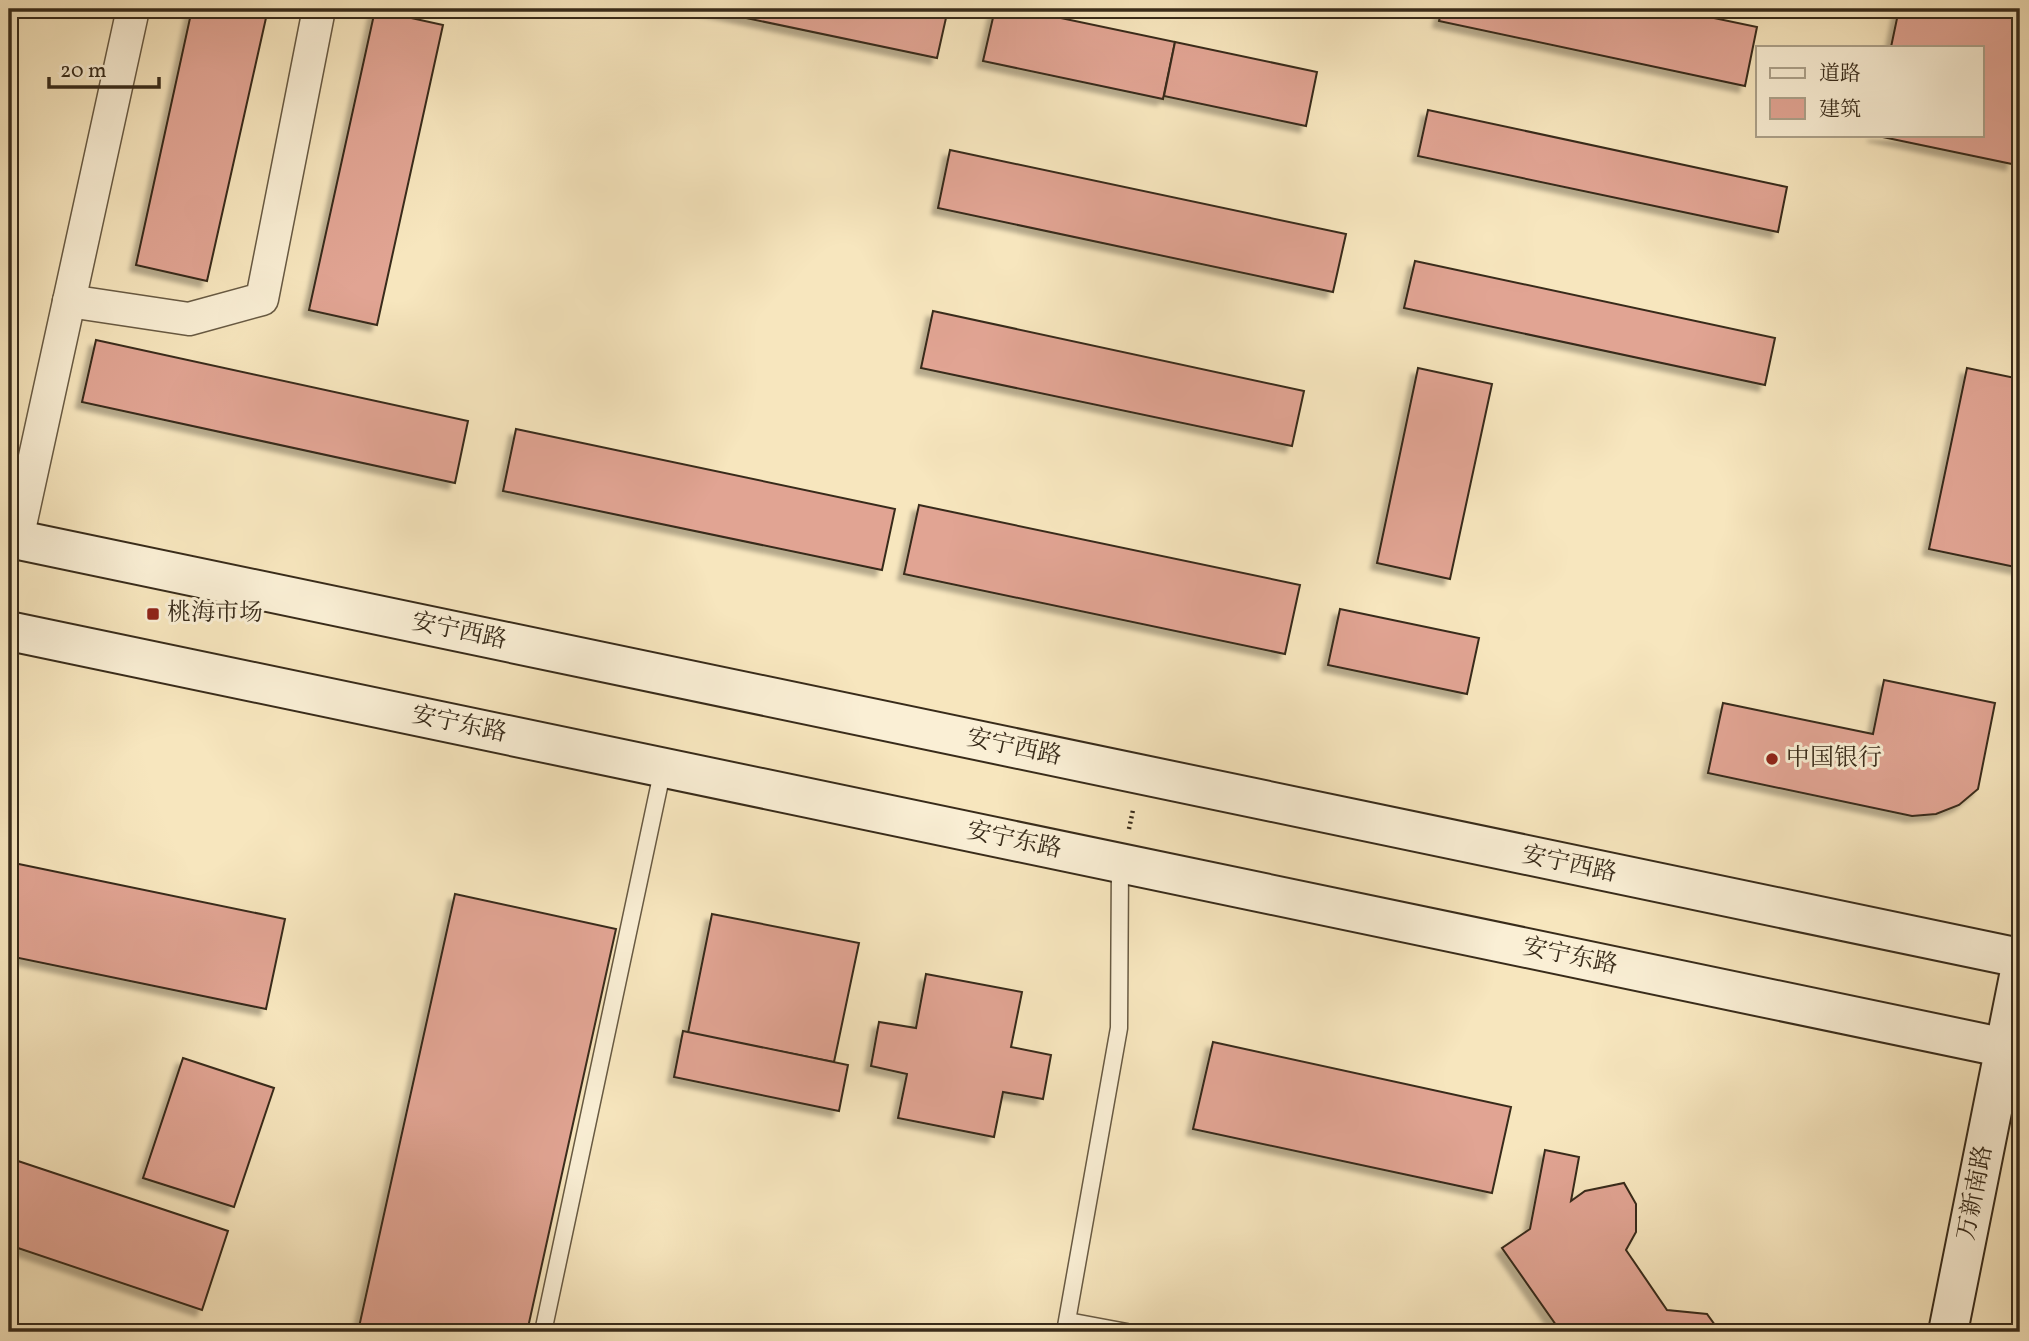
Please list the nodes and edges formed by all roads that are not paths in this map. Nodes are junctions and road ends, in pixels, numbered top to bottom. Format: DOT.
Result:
graph roads {
  1 [pos="133,9"];
  2 [pos="319,9"];
  3 [pos="69,301"];
  4 [pos="13,538"];
  5 [pos="9,631"];
  6 [pos="663,768"];
  7 [pos="1120,863"];
  8 [pos="2020,958"];
  9 [pos="2020,971"];
  10 [pos="2013,1050"];
  11 [pos="1066,1326"];
  12 [pos="543,1332"];
  13 [pos="1127,1332"];
  14 [pos="1948,1332"];
  1 -- 3 [label="street"];
  2 -- 3 [label="street"];
  3 -- 4 [label="street"];
  4 -- 8 [label="main road, 安宁西路"];
  5 -- 6 [label="main road, 安宁东路"];
  6 -- 7 [label="main road, 安宁东路"];
  6 -- 12 [label="lane"];
  7 -- 10 [label="main road, 安宁东路"];
  7 -- 11 [label="lane"];
  9 -- 10 [label="main road, 万新南路"];
  10 -- 14 [label="main road, 万新南路"];
  11 -- 13 [label="lane"];
}
